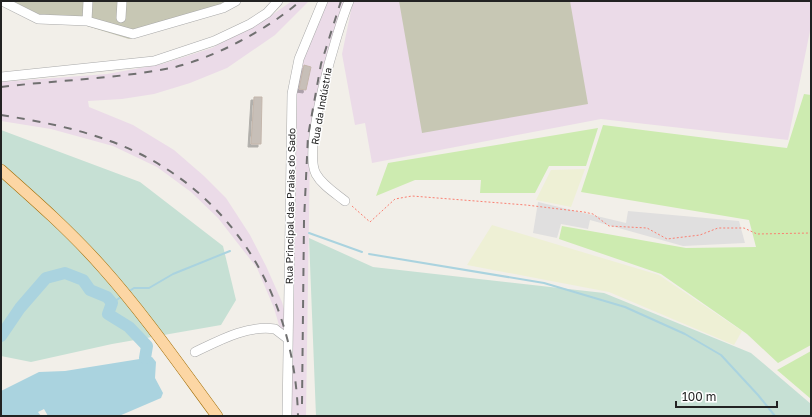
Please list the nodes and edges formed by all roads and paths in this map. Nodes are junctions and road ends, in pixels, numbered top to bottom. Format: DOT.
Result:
graph roads {
  1 [pos="2,1"];
  2 [pos="88,1"];
  3 [pos="122,1"];
  4 [pos="236,1"];
  5 [pos="278,1"];
  6 [pos="322,1"];
  7 [pos="349,1"];
  8 [pos="121,18"];
  9 [pos="87,21"];
  10 [pos="1,77"];
  11 [pos="1,170"];
  12 [pos="345,201"];
  13 [pos="811,233"];
  14 [pos="288,339"];
  15 [pos="195,352"];
  16 [pos="216,415"];
  17 [pos="287,416"];
  1 -- 9 [label="street"];
  2 -- 9 [label="street"];
  3 -- 8 [label="street"];
  4 -- 9 [label="street"];
  5 -- 10 [label="street"];
  6 -- 14 [label="street, Rua Principal das Praias do Sado"];
  7 -- 12 [label="street, Rua da Indústria"];
  11 -- 16 [label="main road"];
  12 -- 13 [label="path"];
  14 -- 15 [label="street"];
  14 -- 17 [label="street, Rua Principal das Praias do Sado"];
}
